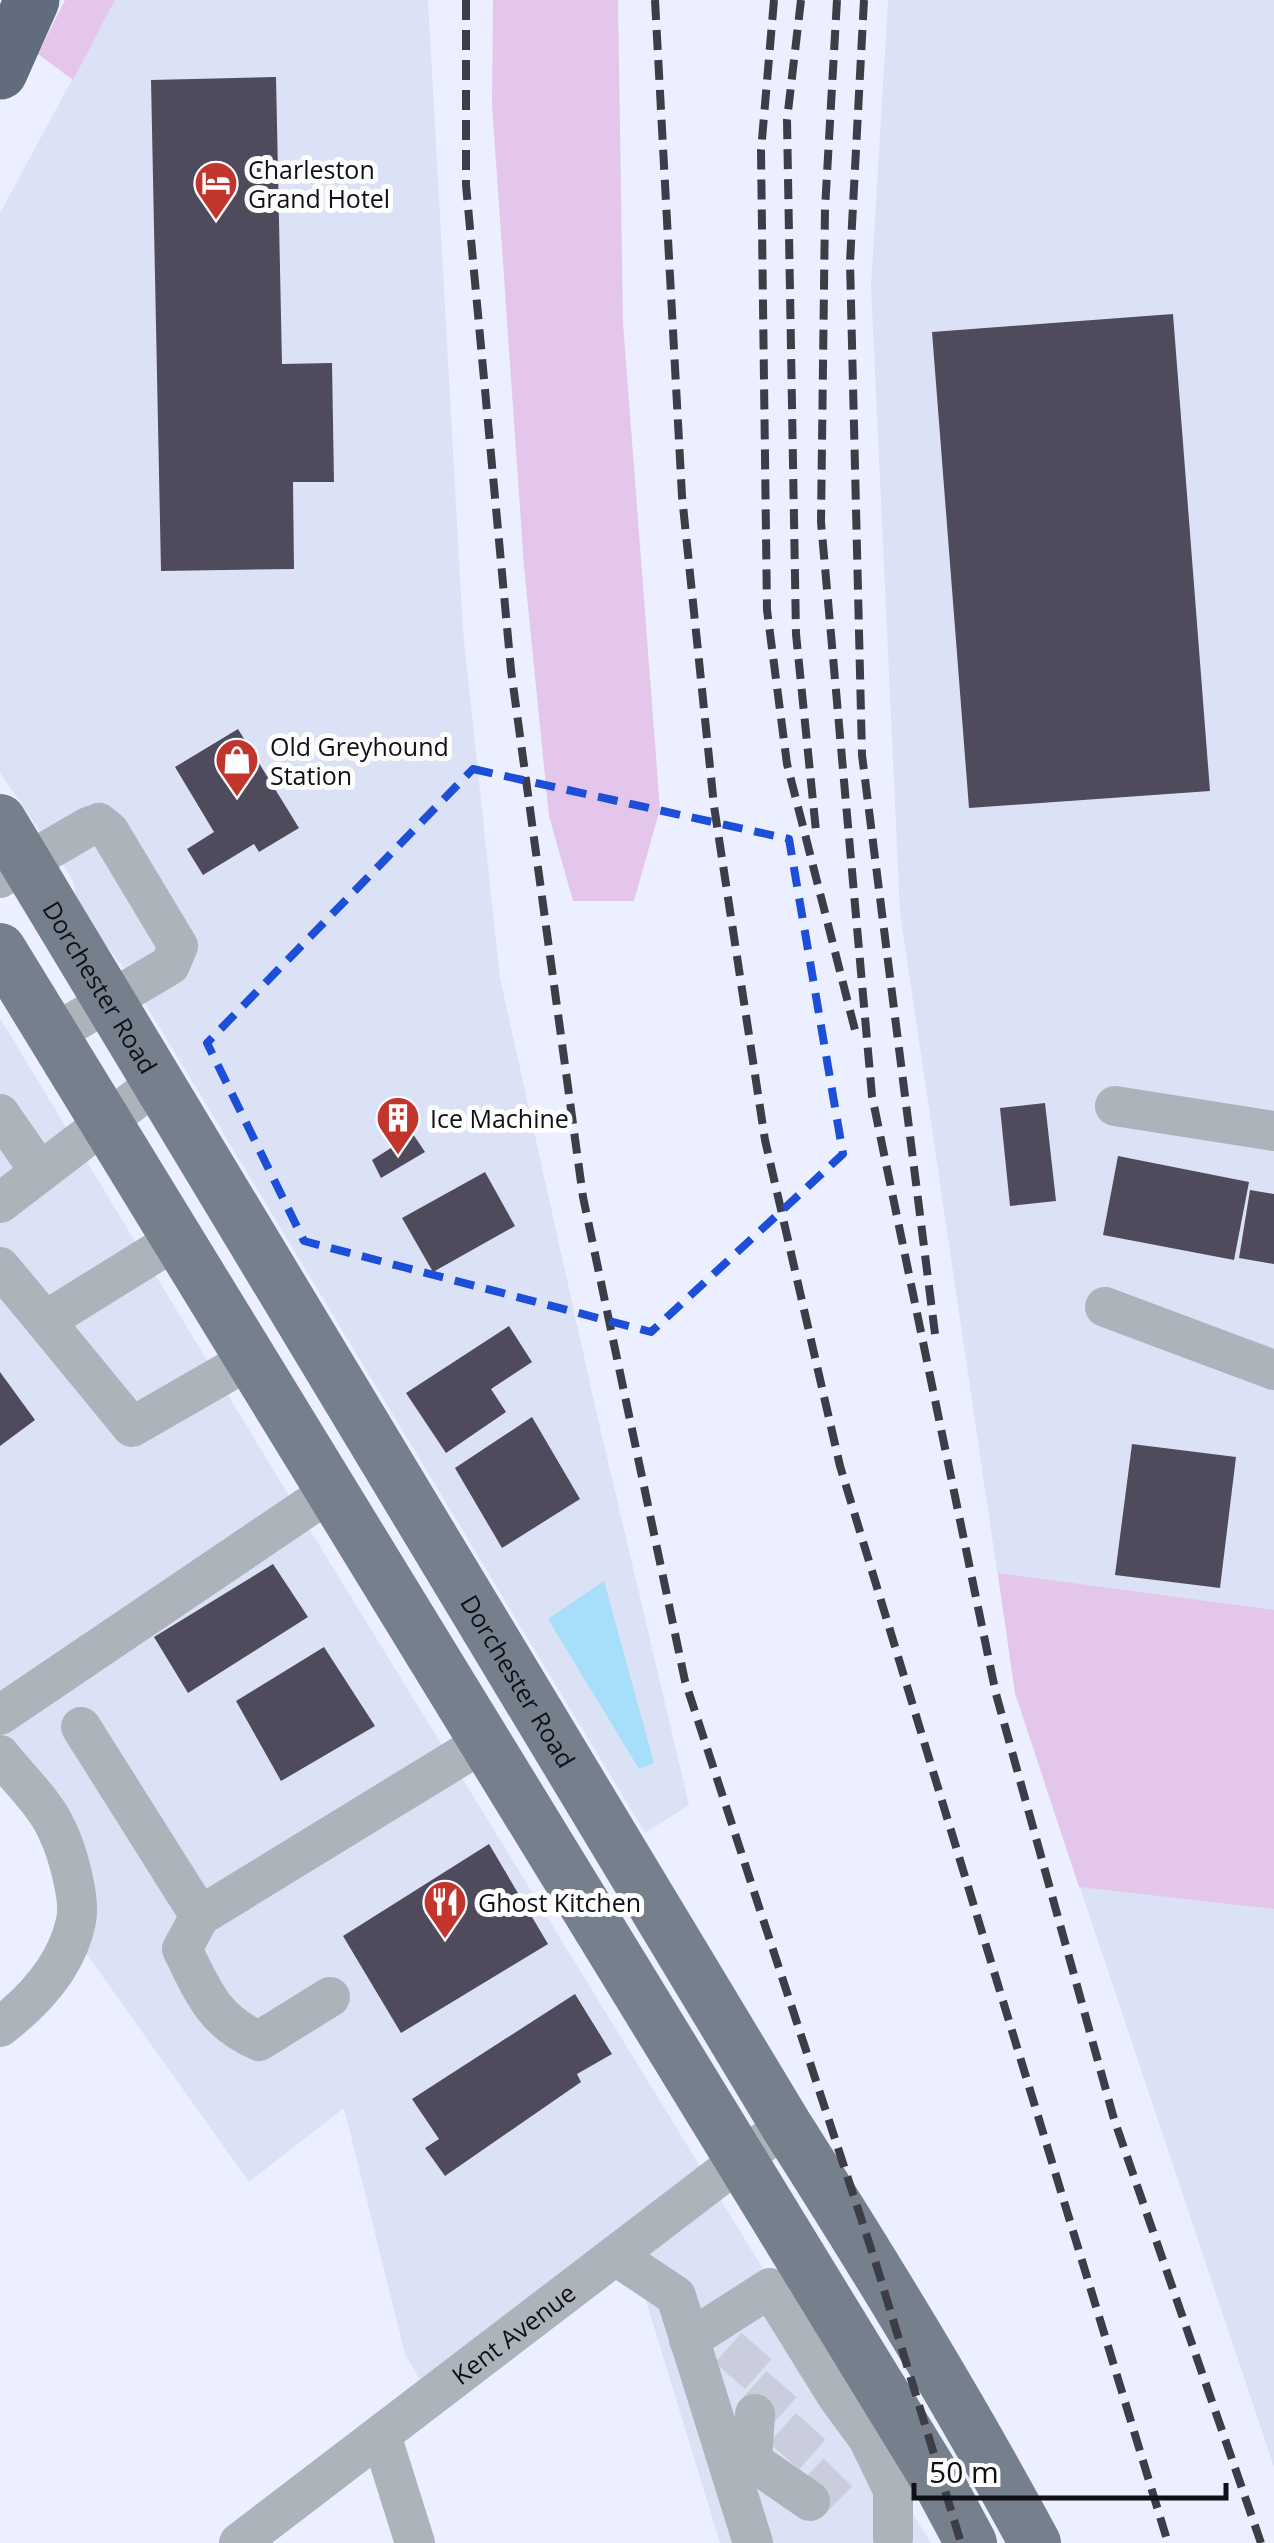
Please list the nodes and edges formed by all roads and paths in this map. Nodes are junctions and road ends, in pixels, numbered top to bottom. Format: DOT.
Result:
graph roads {
  1 [pos="32,0"];
  2 [pos="0,72"];
  3 [pos="9,854"];
  4 [pos="0,949"];
  5 [pos="109,1001"];
  6 [pos="52,1034"];
  7 [pos="158,1082"];
  8 [pos="1116,1106"];
  9 [pos="0,1114"];
  10 [pos="105,1122"];
  11 [pos="1274,1131"];
  12 [pos="40,1172"];
  13 [pos="0,1202"];
  14 [pos="176,1239"];
  15 [pos="0,1267"];
  16 [pos="1104,1308"];
  17 [pos="46,1321"];
  18 [pos="250,1360"];
  19 [pos="1274,1370"];
  20 [pos="331,1491"];
  21 [pos="0,1714"];
  22 [pos="81,1727"];
  23 [pos="484,1742"];
  24 [pos="0,1755"];
  25 [pos="200,1916"];
  26 [pos="330,1997"];
  27 [pos="0,2027"];
  28 [pos="786,2125"];
  29 [pos="740,2161"];
  30 [pos="616,2256"];
  31 [pos="781,2300"];
  32 [pos="690,2340"];
  33 [pos="730,2376"];
  34 [pos="943,2379"];
  35 [pos="755,2414"];
  36 [pos="381,2435"];
  37 [pos="870,2438"];
  38 [pos="756,2463"];
  39 [pos="810,2500"];
  40 [pos="887,2541"];
  41 [pos="240,2543"];
  42 [pos="415,2543"];
  43 [pos="753,2543"];
  44 [pos="971,2543"];
  45 [pos="1035,2543"];
  1 -- 2 [label="highway"];
  3 -- 5 [label="main road, Dorchester Road"];
  3 -- 5 [label="street"];
  4 -- 6 [label="main road"];
  5 -- 6 [label="street"];
  5 -- 7 [label="main road, Dorchester Road"];
  6 -- 10 [label="main road"];
  7 -- 10 [label="street"];
  7 -- 28 [label="main road, Dorchester Road"];
  8 -- 11 [label="street"];
  9 -- 12 [label="street"];
  10 -- 12 [label="street"];
  10 -- 14 [label="main road"];
  12 -- 13 [label="street"];
  14 -- 17 [label="street"];
  14 -- 18 [label="main road"];
  15 -- 17 [label="street"];
  16 -- 19 [label="street"];
  17 -- 18 [label="street"];
  18 -- 20 [label="main road"];
  20 -- 21 [label="street"];
  20 -- 23 [label="main road"];
  22 -- 25 [label="street"];
  23 -- 25 [label="street"];
  23 -- 29 [label="main road"];
  24 -- 27 [label="street"];
  25 -- 26 [label="street"];
  28 -- 29 [label="street, Kent Avenue"];
  28 -- 34 [label="main road, Dorchester Road"];
  29 -- 30 [label="street, Kent Avenue"];
  29 -- 31 [label="main road"];
  30 -- 32 [label="street"];
  30 -- 36 [label="street, Kent Avenue"];
  31 -- 32 [label="street"];
  31 -- 37 [label="main road"];
  31 -- 37 [label="street"];
  32 -- 38 [label="street"];
  33 -- 38 [label="street"];
  34 -- 37 [label="street"];
  34 -- 45 [label="main road, Dorchester Road"];
  35 -- 38 [label="street"];
  36 -- 41 [label="street, Kent Avenue"];
  36 -- 42 [label="street"];
  37 -- 40 [label="street"];
  37 -- 44 [label="main road"];
  38 -- 39 [label="street"];
  38 -- 43 [label="street"];
}
